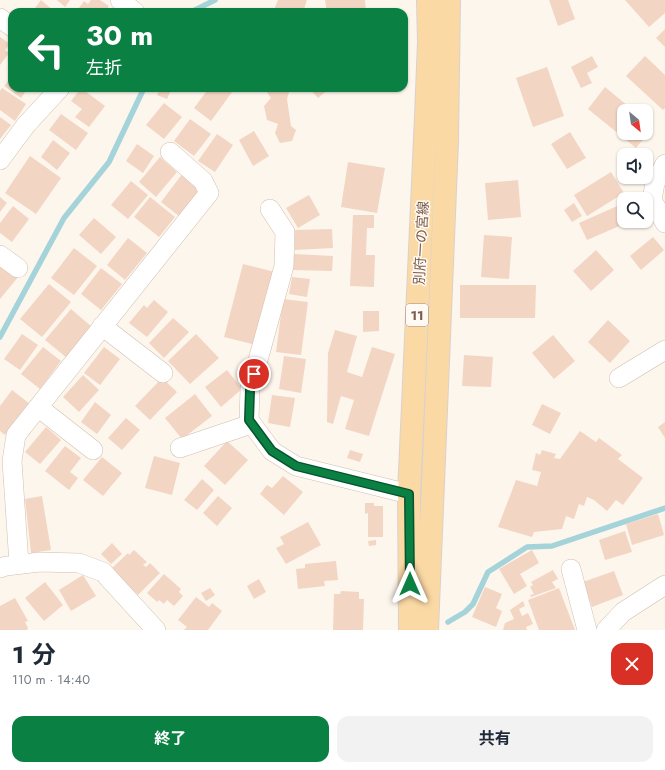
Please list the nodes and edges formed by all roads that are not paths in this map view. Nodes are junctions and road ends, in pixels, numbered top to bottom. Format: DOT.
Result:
graph roads {
  1 [pos="120,0"];
  2 [pos="145,0"];
  3 [pos="428,0"];
  4 [pos="449,0"];
  5 [pos="130,8"];
  6 [pos="138,8"];
  7 [pos="56,92"];
  8 [pos="170,152"];
  9 [pos="0,160"];
  10 [pos="665,164"];
  11 [pos="270,209"];
  12 [pos="665,223"];
  13 [pos="0,255"];
  14 [pos="18,268"];
  15 [pos="102,326"];
  16 [pos="665,350"];
  17 [pos="163,373"];
  18 [pos="619,378"];
  19 [pos="38,407"];
  20 [pos="252,424"];
  21 [pos="180,448"];
  22 [pos="93,450"];
  23 [pos="409,494"];
  24 [pos="19,564"];
  25 [pos="0,568"];
  26 [pos="571,569"];
  27 [pos="665,585"];
  28 [pos="156,630"];
  29 [pos="410,630"];
  30 [pos="428,630"];
  31 [pos="587,630"];
  32 [pos="606,630"];
  1 -- 5 [label="street"];
  2 -- 6 [label="street"];
  3 -- 23 [label="main road, 別府一の宮線 / 11"];
  4 -- 30 [label="main road, 別府一の宮線 / 11"];
  7 -- 9 [label="street"];
  8 -- 15 [label="street"];
  10 -- 12 [label="street"];
  11 -- 20 [label="street"];
  13 -- 14 [label="street"];
  15 -- 17 [label="street"];
  15 -- 19 [label="street"];
  16 -- 18 [label="street"];
  19 -- 22 [label="street"];
  19 -- 24 [label="street"];
  20 -- 21 [label="street"];
  20 -- 23 [label="street"];
  23 -- 29 [label="main road, 別府一の宮線 / 11"];
  24 -- 25 [label="street"];
  24 -- 28 [label="street"];
  26 -- 31 [label="street"];
  27 -- 32 [label="street"];
}
